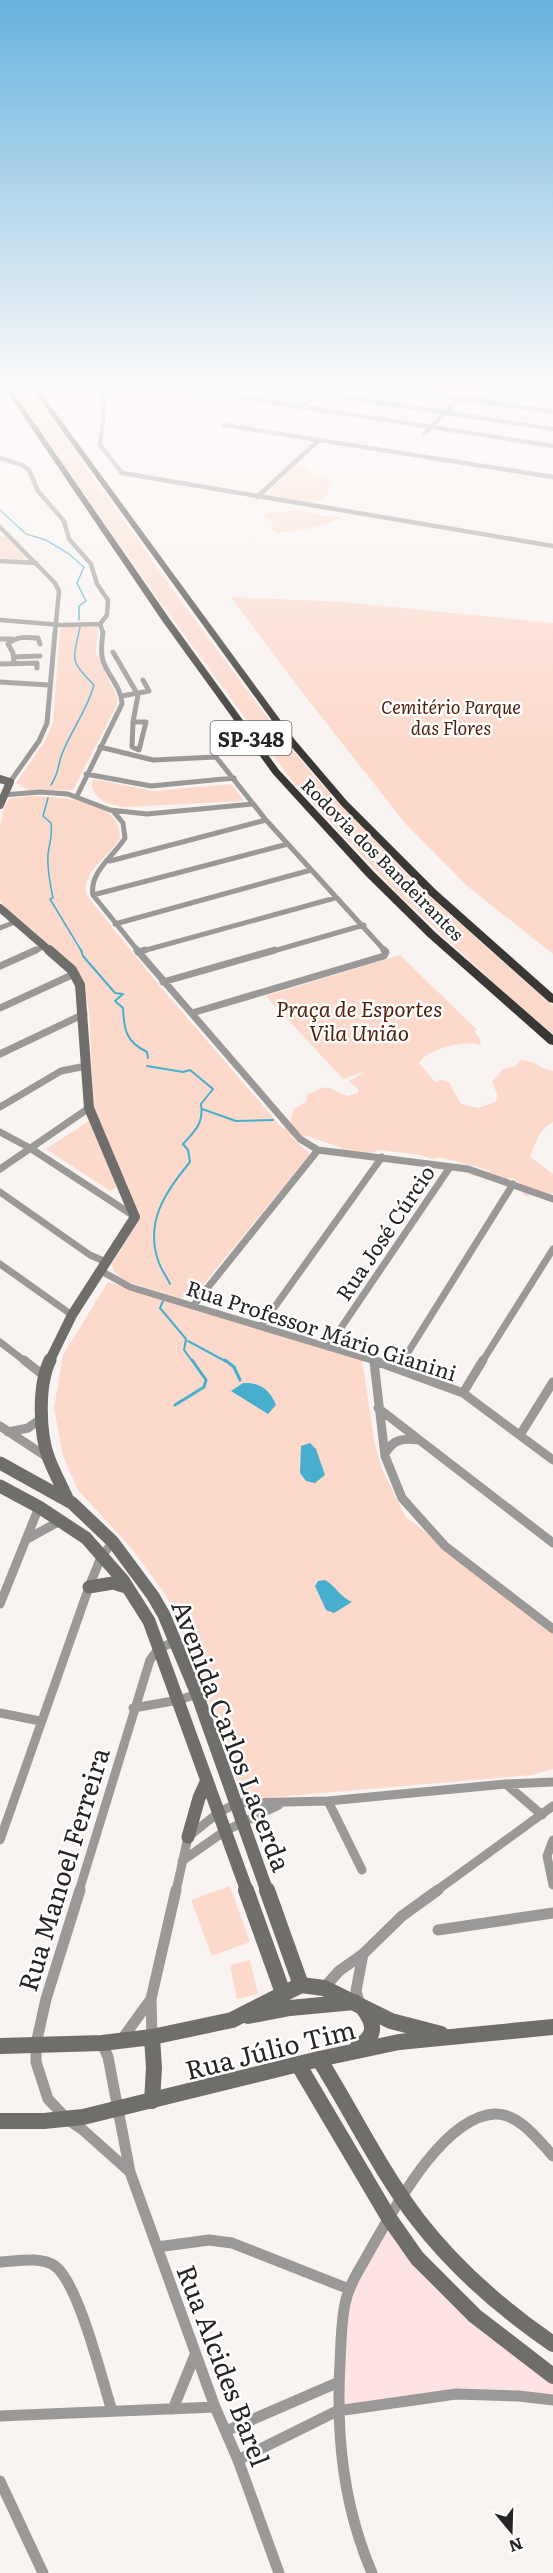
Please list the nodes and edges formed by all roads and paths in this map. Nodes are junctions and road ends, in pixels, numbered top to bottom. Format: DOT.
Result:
graph roads {
  1 [pos="51,506"];
  2 [pos="88,506"];
  3 [pos="120,506"];
  4 [pos="312,506"];
  5 [pos="0,527"];
  6 [pos="0,535"];
  7 [pos="10,536"];
  8 [pos="553,546"];
  9 [pos="0,561"];
  10 [pos="36,563"];
  11 [pos="0,620"];
  12 [pos="55,624"];
  13 [pos="100,624"];
  14 [pos="0,639"];
  15 [pos="12,639"];
  16 [pos="40,644"];
  17 [pos="113,652"];
  18 [pos="40,656"];
  19 [pos="14,659"];
  20 [pos="0,664"];
  21 [pos="37,668"];
  22 [pos="143,680"];
  23 [pos="0,682"];
  24 [pos="49,685"];
  25 [pos="138,695"];
  26 [pos="122,696"];
  27 [pos="133,722"];
  28 [pos="100,747"];
  29 [pos="86,774"];
  30 [pos="234,778"];
  31 [pos="0,779"];
  32 [pos="10,783"];
  33 [pos="32,793"];
  34 [pos="3,795"];
  35 [pos="77,796"];
  36 [pos="253,804"];
  37 [pos="0,805"];
  38 [pos="113,811"];
  39 [pos="266,820"];
  40 [pos="288,844"];
  41 [pos="121,847"];
  42 [pos="146,851"];
  43 [pos="108,861"];
  44 [pos="311,870"];
  45 [pos="93,895"];
  46 [pos="335,898"];
  47 [pos="0,908"];
  48 [pos="15,922"];
  49 [pos="115,924"];
  50 [pos="363,925"];
  51 [pos="0,928"];
  52 [pos="43,947"];
  53 [pos="138,952"];
  54 [pos="0,966"];
  55 [pos="74,974"];
  56 [pos="164,982"];
  57 [pos="553,1000"];
  58 [pos="0,1008"];
  59 [pos="192,1012"];
  60 [pos="84,1014"];
  61 [pos="553,1041"];
  62 [pos="0,1054"];
  63 [pos="86,1066"];
  64 [pos="0,1107"];
  65 [pos="89,1108"];
  66 [pos="0,1132"];
  67 [pos="30,1148"];
  68 [pos="318,1150"];
  69 [pos="382,1157"];
  70 [pos="450,1167"];
  71 [pos="0,1169"];
  72 [pos="513,1184"];
  73 [pos="0,1192"];
  74 [pos="553,1199"];
  75 [pos="135,1217"];
  76 [pos="553,1251"];
  77 [pos="0,1264"];
  78 [pos="104,1267"];
  79 [pos="193,1306"];
  80 [pos="72,1315"];
  81 [pos="261,1326"];
  82 [pos="0,1342"];
  83 [pos="328,1347"];
  84 [pos="374,1362"];
  85 [pos="398,1368"];
  86 [pos="43,1375"];
  87 [pos="553,1382"];
  88 [pos="464,1394"];
  89 [pos="378,1408"];
  90 [pos="42,1418"];
  91 [pos="0,1426"];
  92 [pos="8,1432"];
  93 [pos="520,1435"];
  94 [pos="420,1440"];
  95 [pos="385,1456"];
  96 [pos="48,1457"];
  97 [pos="553,1460"];
  98 [pos="0,1463"];
  99 [pos="0,1486"];
  100 [pos="67,1498"];
  101 [pos="39,1507"];
  102 [pos="60,1521"];
  103 [pos="27,1539"];
  104 [pos="113,1542"];
  105 [pos="553,1543"];
  106 [pos="101,1557"];
  107 [pos="89,1587"];
  108 [pos="127,1587"];
  109 [pos="0,1604"];
  110 [pos="553,1629"];
  111 [pos="175,1642"];
  112 [pos="159,1648"];
  113 [pos="196,1694"];
  114 [pos="179,1700"];
  115 [pos="133,1708"];
  116 [pos="0,1713"];
  117 [pos="40,1721"];
  118 [pos="207,1780"];
  119 [pos="553,1782"];
  120 [pos="506,1784"];
  121 [pos="328,1801"];
  122 [pos="237,1803"];
  123 [pos="282,1803"];
  124 [pos="553,1806"];
  125 [pos="218,1813"];
  126 [pos="542,1815"];
  127 [pos="243,1821"];
  128 [pos="225,1831"];
  129 [pos="188,1837"];
  130 [pos="0,1840"];
  131 [pos="553,1840"];
  132 [pos="182,1861"];
  133 [pos="362,1869"];
  134 [pos="553,1885"];
  135 [pos="553,1913"];
  136 [pos="438,1930"];
  137 [pos="363,1954"];
  138 [pos="301,1985"];
  139 [pos="324,1988"];
  140 [pos="283,1993"];
  141 [pos="151,1999"];
  142 [pos="357,2002"];
  143 [pos="232,2020"];
  144 [pos="553,2027"];
  145 [pos="152,2037"];
  146 [pos="453,2037"];
  147 [pos="120,2041"];
  148 [pos="102,2043"];
  149 [pos="36,2044"];
  150 [pos="0,2046"];
  151 [pos="326,2057"];
  152 [pos="298,2064"];
  153 [pos="152,2101"];
  154 [pos="117,2109"];
  155 [pos="67,2119"];
  156 [pos="0,2121"];
  157 [pos="553,2156"];
  158 [pos="130,2172"];
  159 [pos="402,2197"];
  160 [pos="389,2218"];
  161 [pos="157,2247"];
  162 [pos="0,2262"];
  163 [pos="349,2289"];
  164 [pos="553,2344"];
  165 [pos="195,2355"];
  166 [pos="553,2376"];
  167 [pos="339,2382"];
  168 [pos="553,2400"];
  169 [pos="215,2408"];
  170 [pos="173,2409"];
  171 [pos="112,2411"];
  172 [pos="337,2411"];
  173 [pos="0,2416"];
  174 [pos="226,2430"];
  175 [pos="238,2460"];
  176 [pos="0,2481"];
  177 [pos="43,2573"];
  178 [pos="279,2573"];
  179 [pos="372,2573"];
  1 -- 13 [label="street"];
  2 -- 61 [label="highway, Rodovia dos Bandeirantes / SP-348"];
  3 -- 57 [label="highway, Rodovia dos Bandeirantes / SP-348"];
  4 -- 8 [label="street"];
  5 -- 7 [label="street"];
  6 -- 7 [label="street"];
  7 -- 10 [label="street"];
  9 -- 10 [label="street"];
  10 -- 12 [label="street"];
  11 -- 12 [label="street"];
  12 -- 13 [label="street"];
  12 -- 24 [label="street"];
  13 -- 26 [label="street"];
  14 -- 15 [label="street"];
  15 -- 16 [label="street"];
  15 -- 19 [label="street"];
  17 -- 25 [label="street"];
  18 -- 19 [label="street"];
  19 -- 20 [label="street"];
  19 -- 21 [label="street"];
  22 -- 25 [label="street"];
  23 -- 24 [label="street"];
  24 -- 32 [label="street"];
  25 -- 26 [label="street"];
  25 -- 27 [label="street"];
  26 -- 28 [label="street"];
  27 -- 27 [label="street"];
  28 -- 29 [label="street"];
  28 -- 30 [label="street"];
  29 -- 30 [label="street"];
  29 -- 35 [label="street"];
  30 -- 36 [label="street"];
  31 -- 32 [label="main road"];
  32 -- 33 [label="street"];
  32 -- 34 [label="main road"];
  33 -- 34 [label="street"];
  33 -- 35 [label="street"];
  34 -- 37 [label="main road"];
  35 -- 38 [label="street"];
  36 -- 38 [label="street"];
  36 -- 39 [label="street"];
  38 -- 41 [label="street"];
  39 -- 40 [label="street"];
  39 -- 42 [label="street"];
  40 -- 44 [label="street"];
  40 -- 45 [label="street"];
  41 -- 42 [label="street"];
  41 -- 43 [label="street"];
  42 -- 43 [label="street"];
  43 -- 45 [label="street"];
  44 -- 46 [label="street"];
  44 -- 49 [label="street"];
  45 -- 49 [label="street"];
  46 -- 50 [label="street"];
  46 -- 53 [label="street"];
  47 -- 48 [label="main road"];
  48 -- 51 [label="street"];
  48 -- 52 [label="main road"];
  49 -- 53 [label="street"];
  50 -- 56 [label="street"];
  50 -- 59 [label="street"];
  52 -- 54 [label="street"];
  52 -- 55 [label="main road"];
  53 -- 56 [label="street"];
  55 -- 58 [label="street"];
  55 -- 60 [label="main road"];
  56 -- 59 [label="street"];
  59 -- 68 [label="street"];
  60 -- 62 [label="street"];
  60 -- 63 [label="main road"];
  63 -- 64 [label="street"];
  63 -- 65 [label="main road"];
  65 -- 67 [label="street"];
  65 -- 75 [label="main road"];
  66 -- 67 [label="street"];
  67 -- 71 [label="street"];
  67 -- 75 [label="street"];
  68 -- 69 [label="street"];
  68 -- 79 [label="street"];
  69 -- 70 [label="street"];
  69 -- 81 [label="street"];
  70 -- 72 [label="street"];
  70 -- 83 [label="street, Rua José Cúrcio"];
  72 -- 74 [label="street"];
  72 -- 85 [label="street"];
  73 -- 78 [label="street, Rua Professor Mário Gianini"];
  75 -- 78 [label="main road"];
  76 -- 88 [label="street"];
  77 -- 80 [label="street"];
  78 -- 79 [label="street, Rua Professor Mário Gianini"];
  78 -- 80 [label="main road"];
  79 -- 81 [label="street, Rua Professor Mário Gianini"];
  80 -- 86 [label="main road"];
  81 -- 83 [label="street, Rua Professor Mário Gianini"];
  82 -- 86 [label="street"];
  83 -- 84 [label="street, Rua Professor Mário Gianini"];
  84 -- 85 [label="street, Rua Professor Mário Gianini"];
  84 -- 89 [label="street"];
  85 -- 88 [label="street, Rua Professor Mário Gianini"];
  86 -- 90 [label="main road"];
  87 -- 93 [label="street"];
  88 -- 93 [label="street, Rua Professor Mário Gianini"];
  89 -- 94 [label="street"];
  89 -- 95 [label="street"];
  90 -- 92 [label="street"];
  90 -- 96 [label="main road"];
  91 -- 92 [label="street"];
  92 -- 96 [label="street"];
  93 -- 97 [label="street, Rua Professor Mário Gianini"];
  94 -- 95 [label="street"];
  94 -- 105 [label="street"];
  95 -- 110 [label="street"];
  96 -- 100 [label="main road"];
  98 -- 100 [label="main road, Avenida Carlos Lacerda"];
  99 -- 101 [label="main road, Avenida Carlos Lacerda"];
  100 -- 104 [label="main road, Avenida Carlos Lacerda"];
  101 -- 102 [label="main road, Avenida Carlos Lacerda"];
  101 -- 103 [label="street"];
  102 -- 103 [label="street"];
  102 -- 106 [label="main road, Avenida Carlos Lacerda"];
  103 -- 109 [label="street"];
  104 -- 106 [label="street"];
  104 -- 111 [label="main road, Avenida Carlos Lacerda"];
  106 -- 107 [label="street"];
  106 -- 108 [label="main road, Avenida Carlos Lacerda"];
  107 -- 108 [label="main road"];
  107 -- 117 [label="street"];
  108 -- 112 [label="main road, Avenida Carlos Lacerda"];
  111 -- 112 [label="street"];
  111 -- 113 [label="main road, Avenida Carlos Lacerda"];
  112 -- 114 [label="main road, Avenida Carlos Lacerda"];
  112 -- 115 [label="street, Rua Manoel Ferreira"];
  113 -- 114 [label="street"];
  113 -- 122 [label="main road, Avenida Carlos Lacerda"];
  114 -- 115 [label="street"];
  114 -- 118 [label="main road, Avenida Carlos Lacerda"];
  115 -- 149 [label="street, Rua Manoel Ferreira"];
  116 -- 117 [label="street"];
  117 -- 130 [label="street"];
  118 -- 125 [label="main road, Avenida Carlos Lacerda"];
  118 -- 129 [label="main road"];
  119 -- 120 [label="street"];
  120 -- 121 [label="street"];
  120 -- 126 [label="street"];
  121 -- 123 [label="street"];
  121 -- 133 [label="street"];
  122 -- 123 [label="street"];
  122 -- 125 [label="street"];
  122 -- 127 [label="main road, Avenida Carlos Lacerda"];
  123 -- 127 [label="street"];
  124 -- 126 [label="street"];
  125 -- 128 [label="main road, Avenida Carlos Lacerda"];
  125 -- 129 [label="street"];
  126 -- 137 [label="street"];
  127 -- 128 [label="street"];
  127 -- 138 [label="main road, Avenida Carlos Lacerda"];
  128 -- 132 [label="street"];
  128 -- 140 [label="main road, Avenida Carlos Lacerda"];
  129 -- 132 [label="street"];
  131 -- 134 [label="street"];
  132 -- 141 [label="street"];
  135 -- 136 [label="street"];
  137 -- 139 [label="street"];
  137 -- 142 [label="street"];
  138 -- 139 [label="main road"];
  138 -- 140 [label="main road"];
  139 -- 142 [label="main road"];
  140 -- 143 [label="main road"];
  141 -- 145 [label="street"];
  141 -- 147 [label="street"];
  142 -- 143 [label="main road"];
  142 -- 146 [label="main road"];
  142 -- 151 [label="main road"];
  143 -- 145 [label="main road"];
  144 -- 146 [label="main road, Rua Júlio Tim"];
  145 -- 147 [label="main road"];
  145 -- 153 [label="main road"];
  146 -- 151 [label="main road, Rua Júlio Tim"];
  147 -- 148 [label="main road"];
  148 -- 149 [label="main road"];
  148 -- 154 [label="street, Rua Alcides Barel"];
  149 -- 150 [label="main road"];
  149 -- 155 [label="street, Rua Alcides Barel"];
  151 -- 152 [label="main road, Rua Júlio Tim"];
  151 -- 159 [label="main road"];
  152 -- 153 [label="main road, Rua Júlio Tim"];
  152 -- 160 [label="main road"];
  153 -- 154 [label="main road, Rua Júlio Tim"];
  154 -- 155 [label="main road, Rua Júlio Tim"];
  154 -- 158 [label="street, Rua Alcides Barel"];
  155 -- 156 [label="main road, Rua Júlio Tim"];
  155 -- 158 [label="street, Rua Alcides Barel"];
  157 -- 159 [label="street"];
  158 -- 161 [label="street, Rua Alcides Barel"];
  159 -- 160 [label="street"];
  159 -- 164 [label="main road"];
  160 -- 163 [label="street"];
  160 -- 166 [label="main road"];
  161 -- 163 [label="street"];
  161 -- 165 [label="street, Rua Alcides Barel"];
  162 -- 171 [label="street"];
  163 -- 167 [label="street"];
  165 -- 169 [label="street, Rua Alcides Barel"];
  165 -- 170 [label="street"];
  167 -- 172 [label="street"];
  167 -- 174 [label="street"];
  168 -- 172 [label="street"];
  169 -- 170 [label="street"];
  169 -- 174 [label="street, Rua Alcides Barel"];
  170 -- 171 [label="street"];
  171 -- 173 [label="street"];
  172 -- 175 [label="street"];
  172 -- 179 [label="street"];
  174 -- 175 [label="street, Rua Alcides Barel"];
  175 -- 178 [label="street, Rua Alcides Barel"];
  176 -- 177 [label="street"];
}
